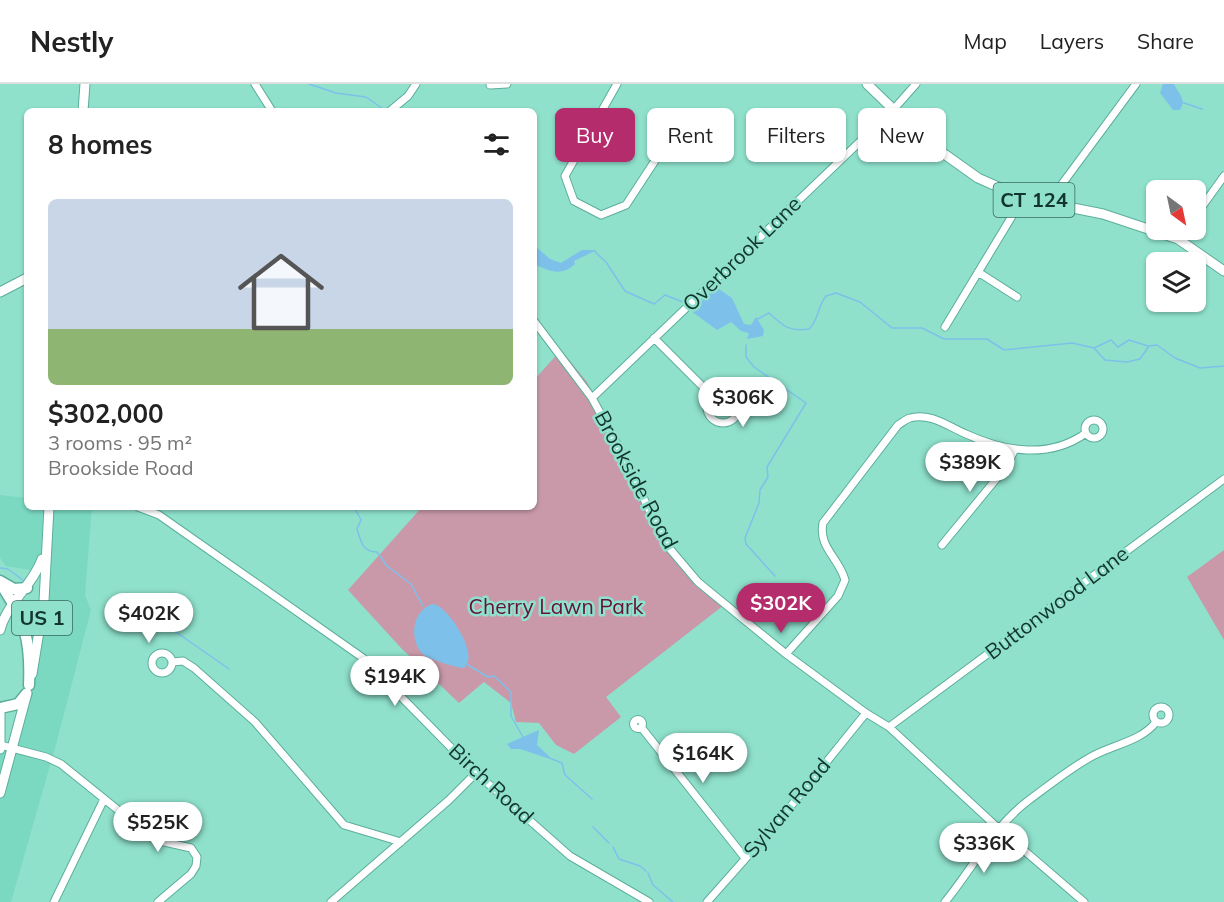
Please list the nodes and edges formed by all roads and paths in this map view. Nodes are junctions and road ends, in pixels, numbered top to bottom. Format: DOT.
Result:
graph roads {
  1 [pos="85,84"];
  2 [pos="255,84"];
  3 [pos="416,84"];
  4 [pos="507,84"];
  5 [pos="617,84"];
  6 [pos="867,84"];
  7 [pos="916,84"];
  8 [pos="1136,84"];
  9 [pos="490,85"];
  10 [pos="83,108"];
  11 [pos="270,108"];
  12 [pos="393,108"];
  13 [pos="890,108"];
  14 [pos="894,108"];
  15 [pos="858,142"];
  16 [pos="946,157"];
  17 [pos="655,162"];
  18 [pos="1224,176"];
  19 [pos="1023,198"];
  20 [pos="1206,201"];
  21 [pos="1048,203"];
  22 [pos="1146,228"];
  23 [pos="1179,240"];
  24 [pos="1224,271"];
  25 [pos="978,273"];
  26 [pos="24,280"];
  27 [pos="0,292"];
  28 [pos="1017,297"];
  29 [pos="537,325"];
  30 [pos="945,327"];
  31 [pos="654,338"];
  32 [pos="712,396"];
  33 [pos="592,398"];
  34 [pos="1086,433"];
  35 [pos="1015,449"];
  36 [pos="1224,479"];
  37 [pos="49,510"];
  38 [pos="146,510"];
  39 [pos="942,545"];
  40 [pos="45,551"];
  41 [pos="0,582"];
  42 [pos="27,588"];
  43 [pos="14,604"];
  44 [pos="0,630"];
  45 [pos="786,654"];
  46 [pos="172,662"];
  47 [pos="28,689"];
  48 [pos="0,709"];
  49 [pos="866,713"];
  50 [pos="1156,722"];
  51 [pos="641,727"];
  52 [pos="889,727"];
  53 [pos="0,745"];
  54 [pos="12,748"];
  55 [pos="0,750"];
  56 [pos="476,773"];
  57 [pos="0,792"];
  58 [pos="104,799"];
  59 [pos="998,828"];
  60 [pos="401,842"];
  61 [pos="746,858"];
  62 [pos="54,902"];
  63 [pos="158,902"];
  64 [pos="331,902"];
  65 [pos="649,902"];
  66 [pos="708,902"];
  67 [pos="945,902"];
  68 [pos="1084,902"];
  1 -- 10 [label="main road"];
  2 -- 11 [label="street"];
  3 -- 12 [label="street"];
  4 -- 9 [label="street"];
  5 -- 17 [label="street"];
  6 -- 13 [label="main road, CT 124"];
  7 -- 14 [label="street, Overbrook Lane"];
  8 -- 21 [label="street"];
  15 -- 31 [label="street, Overbrook Lane"];
  16 -- 19 [label="main road, CT 124"];
  18 -- 20 [label="street"];
  19 -- 21 [label="main road, CT 124"];
  19 -- 25 [label="street"];
  21 -- 22 [label="main road, CT 124"];
  23 -- 24 [label="main road, CT 124"];
  25 -- 28 [label="street"];
  25 -- 30 [label="street"];
  26 -- 27 [label="main road"];
  29 -- 33 [label="street, Brookside Road"];
  31 -- 32 [label="street"];
  31 -- 33 [label="street, Overbrook Lane"];
  32 -- 32 [label="street"];
  33 -- 45 [label="street, Brookside Road"];
  34 -- 35 [label="street"];
  35 -- 39 [label="street"];
  35 -- 45 [label="street"];
  36 -- 52 [label="street, Buttonwood Lane"];
  37 -- 40 [label="main road, US 1"];
  38 -- 56 [label="street, Birch Road"];
  40 -- 42 [label="main road, US 1"];
  40 -- 47 [label="main road, US 1"];
  41 -- 42 [label="highway"];
  41 -- 43 [label="highway"];
  42 -- 43 [label="main road, US 1"];
  43 -- 44 [label="main road, US 1"];
  43 -- 47 [label="highway"];
  45 -- 49 [label="street, Brookside Road"];
  46 -- 60 [label="street"];
  47 -- 48 [label="highway"];
  47 -- 54 [label="main road, US 1"];
  48 -- 53 [label="main road"];
  49 -- 52 [label="street, Brookside Road"];
  49 -- 61 [label="street, Sylvan Road"];
  50 -- 59 [label="street"];
  51 -- 61 [label="street"];
  52 -- 59 [label="street, Brookside Road"];
  53 -- 54 [label="street"];
  53 -- 55 [label="main road"];
  54 -- 57 [label="main road, US 1"];
  54 -- 58 [label="street"];
  56 -- 60 [label="street"];
  56 -- 65 [label="street, Birch Road"];
  58 -- 62 [label="street"];
  58 -- 63 [label="street"];
  59 -- 67 [label="street"];
  59 -- 68 [label="street, Brookside Road"];
  60 -- 64 [label="street"];
  61 -- 66 [label="street, Sylvan Road"];
}
